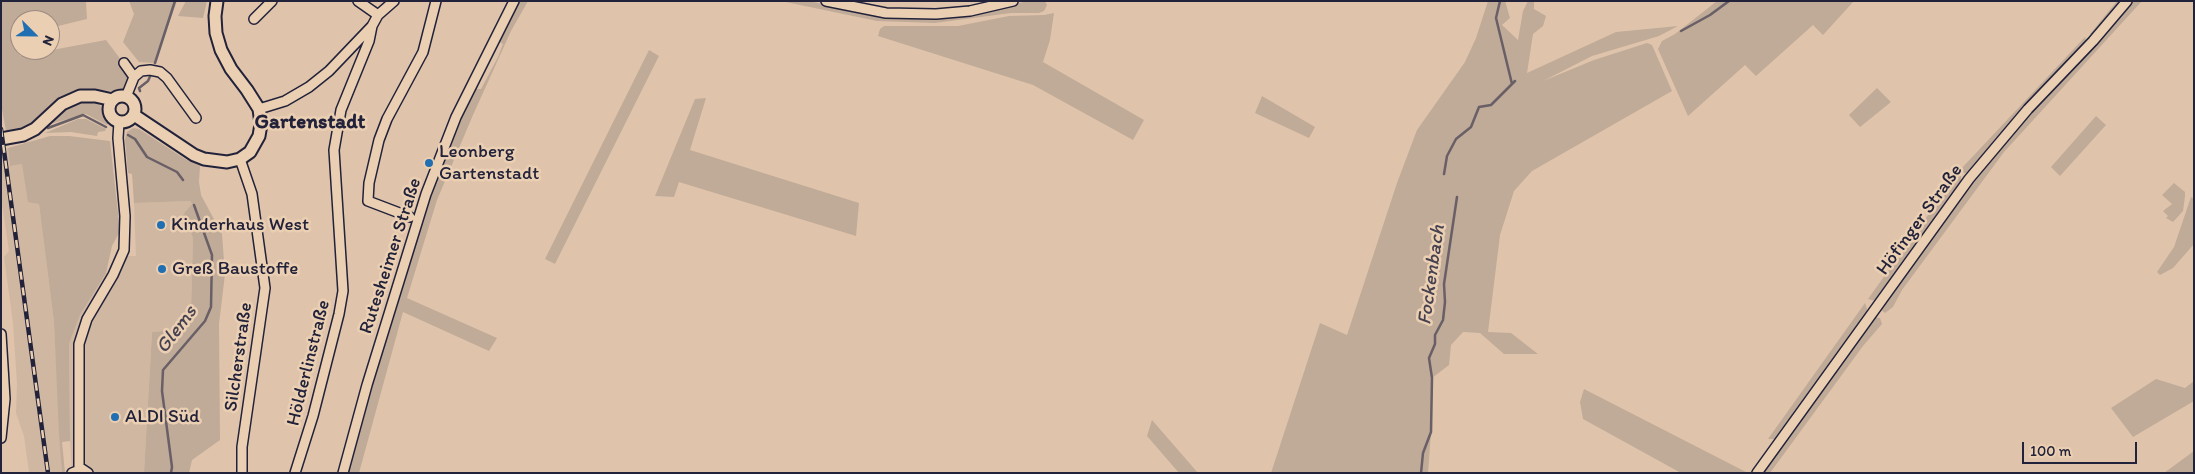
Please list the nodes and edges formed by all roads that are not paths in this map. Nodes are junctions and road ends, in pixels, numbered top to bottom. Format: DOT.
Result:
graph roads {
  1 [pos="218,1"];
  2 [pos="272,1"];
  3 [pos="358,1"];
  4 [pos="394,1"];
  5 [pos="436,1"];
  6 [pos="514,1"];
  7 [pos="826,1"];
  8 [pos="1013,1"];
  9 [pos="2127,1"];
  10 [pos="378,15"];
  11 [pos="254,19"];
  12 [pos="372,26"];
  13 [pos="124,63"];
  14 [pos="134,77"];
  15 [pos="126,97"];
  16 [pos="111,104"];
  17 [pos="259,109"];
  18 [pos="134,114"];
  19 [pos="196,118"];
  20 [pos="119,122"];
  21 [pos="1,139"];
  22 [pos="240,159"];
  23 [pos="410,217"];
  24 [pos="1,334"];
  25 [pos="1,438"];
  26 [pos="75,471"];
  27 [pos="88,473"];
  28 [pos="242,473"];
  29 [pos="295,473"];
  30 [pos="343,473"];
  31 [pos="1757,473"];
  1 -- 17 [label="main road"];
  2 -- 11 [label="street"];
  3 -- 10 [label="street"];
  4 -- 10 [label="street"];
  5 -- 23 [label="street"];
  6 -- 30 [label="street, Rutesheimer Straße"];
  7 -- 8 [label="street"];
  9 -- 31 [label="street, Höfinger Straße"];
  10 -- 12 [label="street"];
  12 -- 17 [label="street"];
  12 -- 29 [label="street, Hölderlinstraße"];
  13 -- 14 [label="street"];
  14 -- 15 [label="street"];
  14 -- 19 [label="street"];
  15 -- 16 [label="main road"];
  15 -- 18 [label="main road"];
  16 -- 20 [label="main road"];
  16 -- 21 [label="main road"];
  17 -- 22 [label="main road"];
  18 -- 20 [label="main road"];
  18 -- 22 [label="main road"];
  20 -- 26 [label="street"];
  22 -- 28 [label="street, Silcherstraße"];
  24 -- 25 [label="street"];
  26 -- 27 [label="street"];
}
